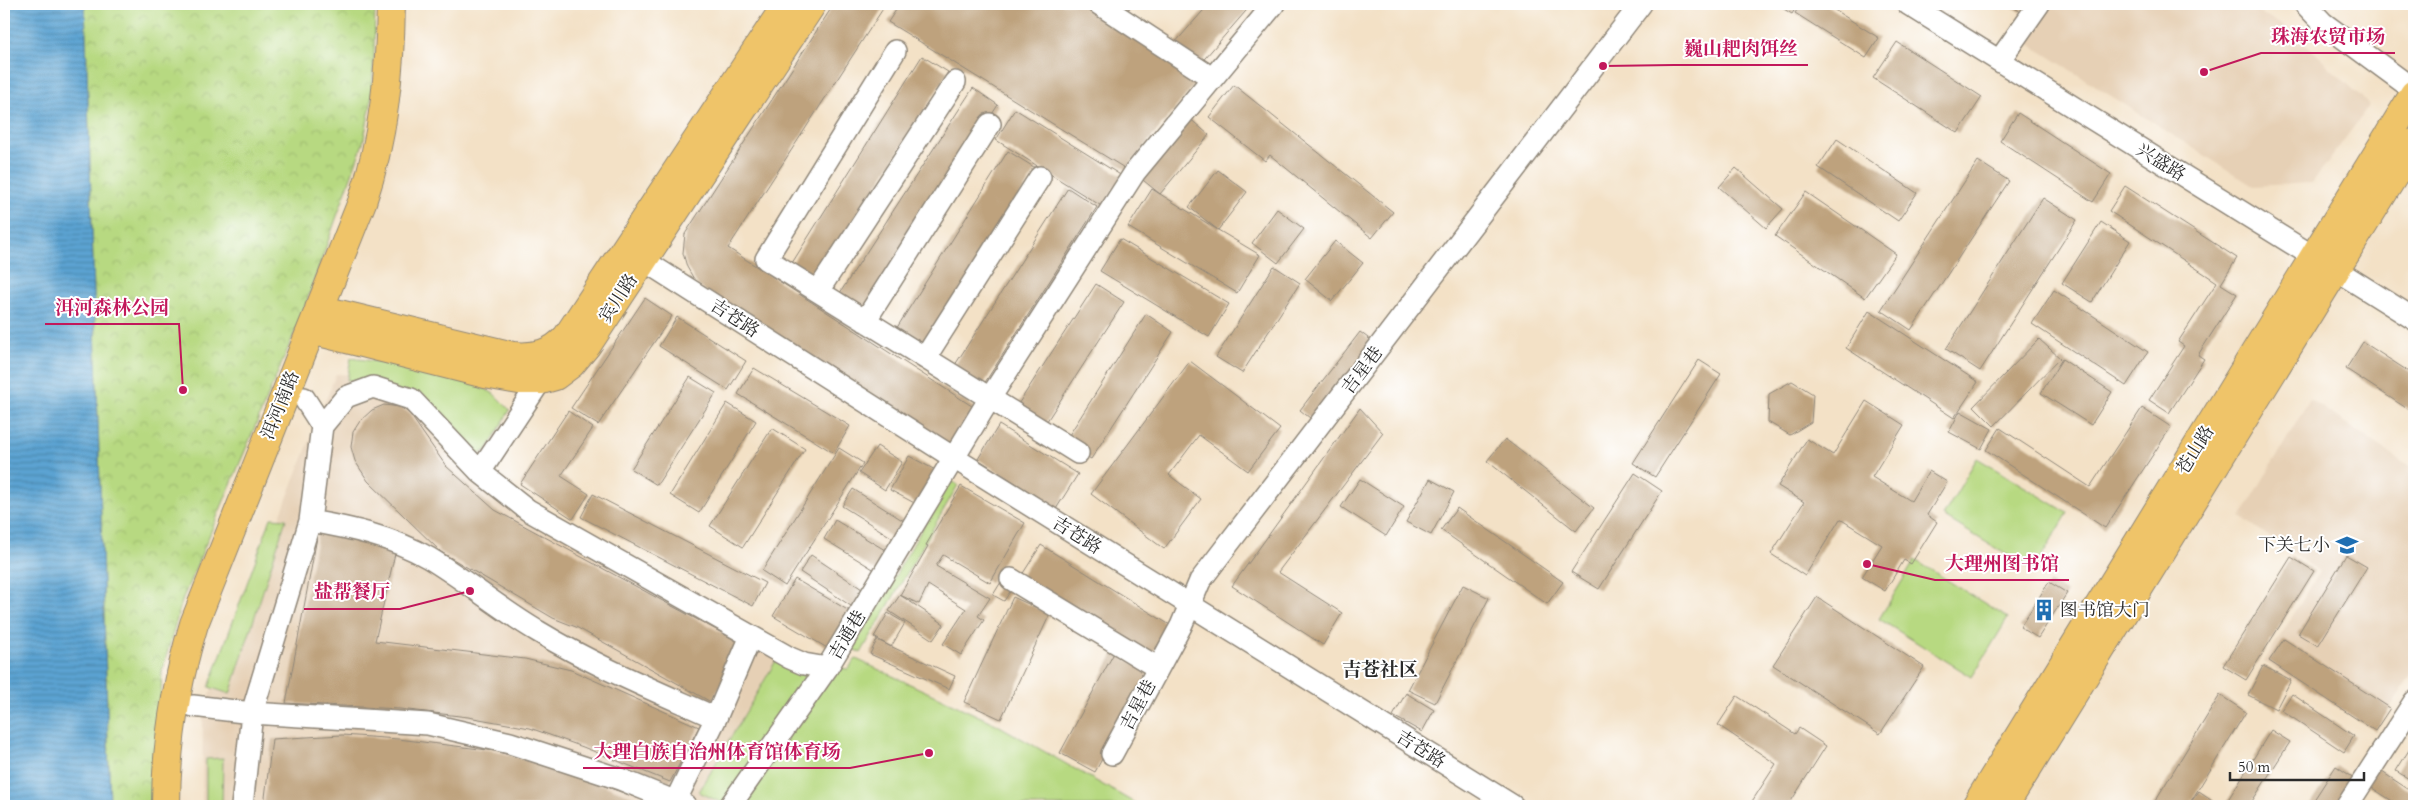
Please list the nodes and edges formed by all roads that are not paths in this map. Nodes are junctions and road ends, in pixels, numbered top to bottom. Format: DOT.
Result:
graph roads {
  1 [pos="391,4"];
  2 [pos="409,4"];
  3 [pos="787,4"];
  4 [pos="812,4"];
  5 [pos="1099,4"];
  6 [pos="1274,4"];
  7 [pos="1641,4"];
  8 [pos="1908,4"];
  9 [pos="2039,4"];
  10 [pos="2305,4"];
  11 [pos="895,51"];
  12 [pos="1999,61"];
  13 [pos="1212,78"];
  14 [pos="955,82"];
  15 [pos="2414,92"];
  16 [pos="990,124"];
  17 [pos="2414,143"];
  18 [pos="1040,178"];
  19 [pos="2325,264"];
  20 [pos="639,266"];
  21 [pos="818,291"];
  22 [pos="2414,319"];
  23 [pos="865,321"];
  24 [pos="324,322"];
  25 [pos="925,358"];
  26 [pos="541,380"];
  27 [pos="304,398"];
  28 [pos="990,398"];
  29 [pos="322,426"];
  30 [pos="1078,453"];
  31 [pos="950,464"];
  32 [pos="480,472"];
  33 [pos="310,521"];
  34 [pos="1011,579"];
  35 [pos="1187,611"];
  36 [pos="751,636"];
  37 [pos="827,668"];
  38 [pos="1158,668"];
  39 [pos="2414,702"];
  40 [pos="193,706"];
  41 [pos="252,713"];
  42 [pos="716,718"];
  43 [pos="1112,754"];
  44 [pos="678,804"];
  45 [pos="166,806"];
  46 [pos="185,806"];
  47 [pos="242,806"];
  48 [pos="730,806"];
  49 [pos="1487,806"];
  50 [pos="1514,806"];
  51 [pos="1976,806"];
  52 [pos="2004,806"];
  53 [pos="2347,806"];
  1 -- 24 [label="main road, 洱河南路"];
  2 -- 24 [label="main road, 洱河南路"];
  3 -- 24 [label="main road, 宾川路"];
  4 -- 20 [label="main road, 宾川路"];
  5 -- 13 [label="street"];
  6 -- 13 [label="street, 吉通巷"];
  7 -- 35 [label="street, 吉星巷"];
  8 -- 12 [label="street, 兴盛路"];
  9 -- 12 [label="street"];
  10 -- 15 [label="street"];
  11 -- 21 [label="street"];
  12 -- 19 [label="street, 兴盛路"];
  13 -- 28 [label="street, 吉通巷"];
  14 -- 21 [label="street"];
  15 -- 19 [label="main road, 苍山路"];
  16 -- 23 [label="street"];
  17 -- 19 [label="main road, 苍山路"];
  18 -- 25 [label="street"];
  19 -- 22 [label="street, 兴盛路"];
  19 -- 51 [label="main road, 苍山路"];
  19 -- 52 [label="main road, 苍山路"];
  20 -- 26 [label="main road, 宾川路"];
  20 -- 31 [label="street, 吉苍路"];
  21 -- 23 [label="street"];
  23 -- 25 [label="street"];
  24 -- 26 [label="main road, 宾川路"];
  24 -- 27 [label="main road, 洱河南路"];
  24 -- 45 [label="main road, 洱河南路"];
  25 -- 28 [label="street"];
  26 -- 32 [label="street"];
  27 -- 29 [label="street"];
  27 -- 40 [label="main road, 洱河南路"];
  28 -- 30 [label="street"];
  28 -- 31 [label="street, 吉通巷"];
  29 -- 32 [label="street"];
  29 -- 33 [label="street"];
  31 -- 35 [label="street, 吉苍路"];
  31 -- 37 [label="street, 吉通巷"];
  32 -- 36 [label="street"];
  33 -- 41 [label="street"];
  33 -- 42 [label="street"];
  34 -- 38 [label="street"];
  35 -- 38 [label="street, 吉星巷"];
  35 -- 49 [label="street, 吉苍路"];
  35 -- 50 [label="street, 吉苍路"];
  36 -- 37 [label="street"];
  36 -- 42 [label="street"];
  37 -- 48 [label="street, 吉通巷"];
  38 -- 43 [label="street, 吉星巷"];
  39 -- 53 [label="street"];
  40 -- 41 [label="street"];
  40 -- 46 [label="main road, 洱河南路"];
  41 -- 44 [label="street"];
  41 -- 47 [label="street"];
  42 -- 44 [label="street"];
}
